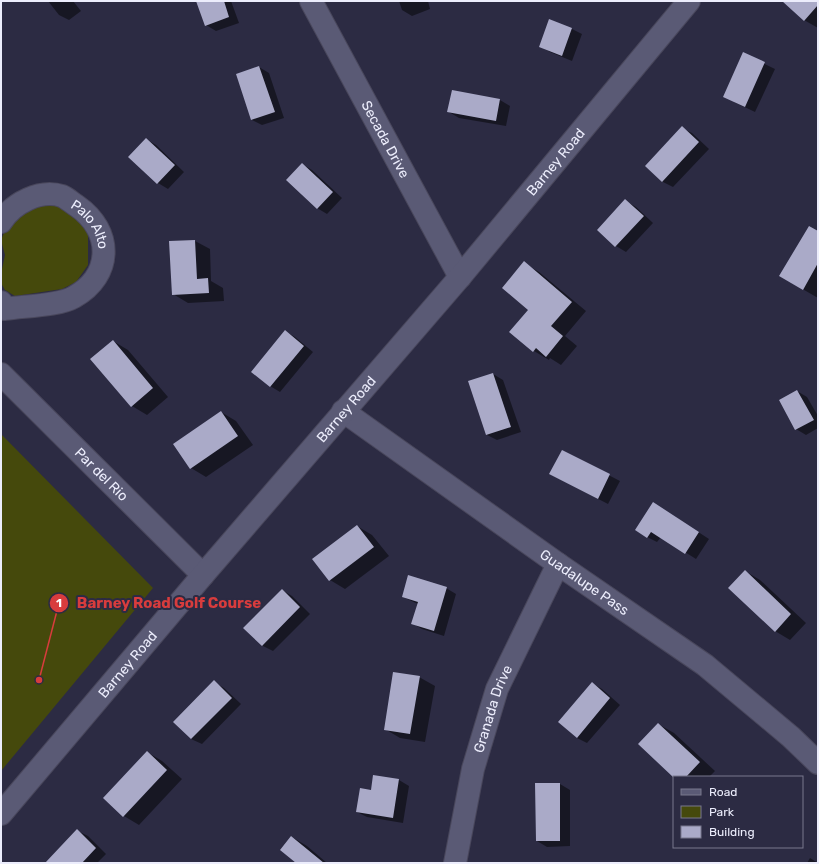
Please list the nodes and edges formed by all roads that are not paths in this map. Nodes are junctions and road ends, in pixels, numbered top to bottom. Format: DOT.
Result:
graph roads {
  1 [pos="311,1"];
  2 [pos="688,1"];
  3 [pos="1,222"];
  4 [pos="460,276"];
  5 [pos="2,308"];
  6 [pos="1,374"];
  7 [pos="343,412"];
  8 [pos="558,564"];
  9 [pos="203,575"];
  10 [pos="818,763"];
  11 [pos="1,814"];
  12 [pos="455,863"];
  1 -- 4 [label="street, Secada Drive"];
  2 -- 4 [label="street, Barney Road"];
  3 -- 5 [label="street, Palo Alto"];
  4 -- 7 [label="street, Barney Road"];
  6 -- 9 [label="street, Par del Rio"];
  7 -- 8 [label="street, Guadalupe Pass"];
  7 -- 9 [label="street, Barney Road"];
  8 -- 10 [label="street, Guadalupe Pass"];
  8 -- 12 [label="street, Granada Drive"];
  9 -- 11 [label="street, Barney Road"];
}
